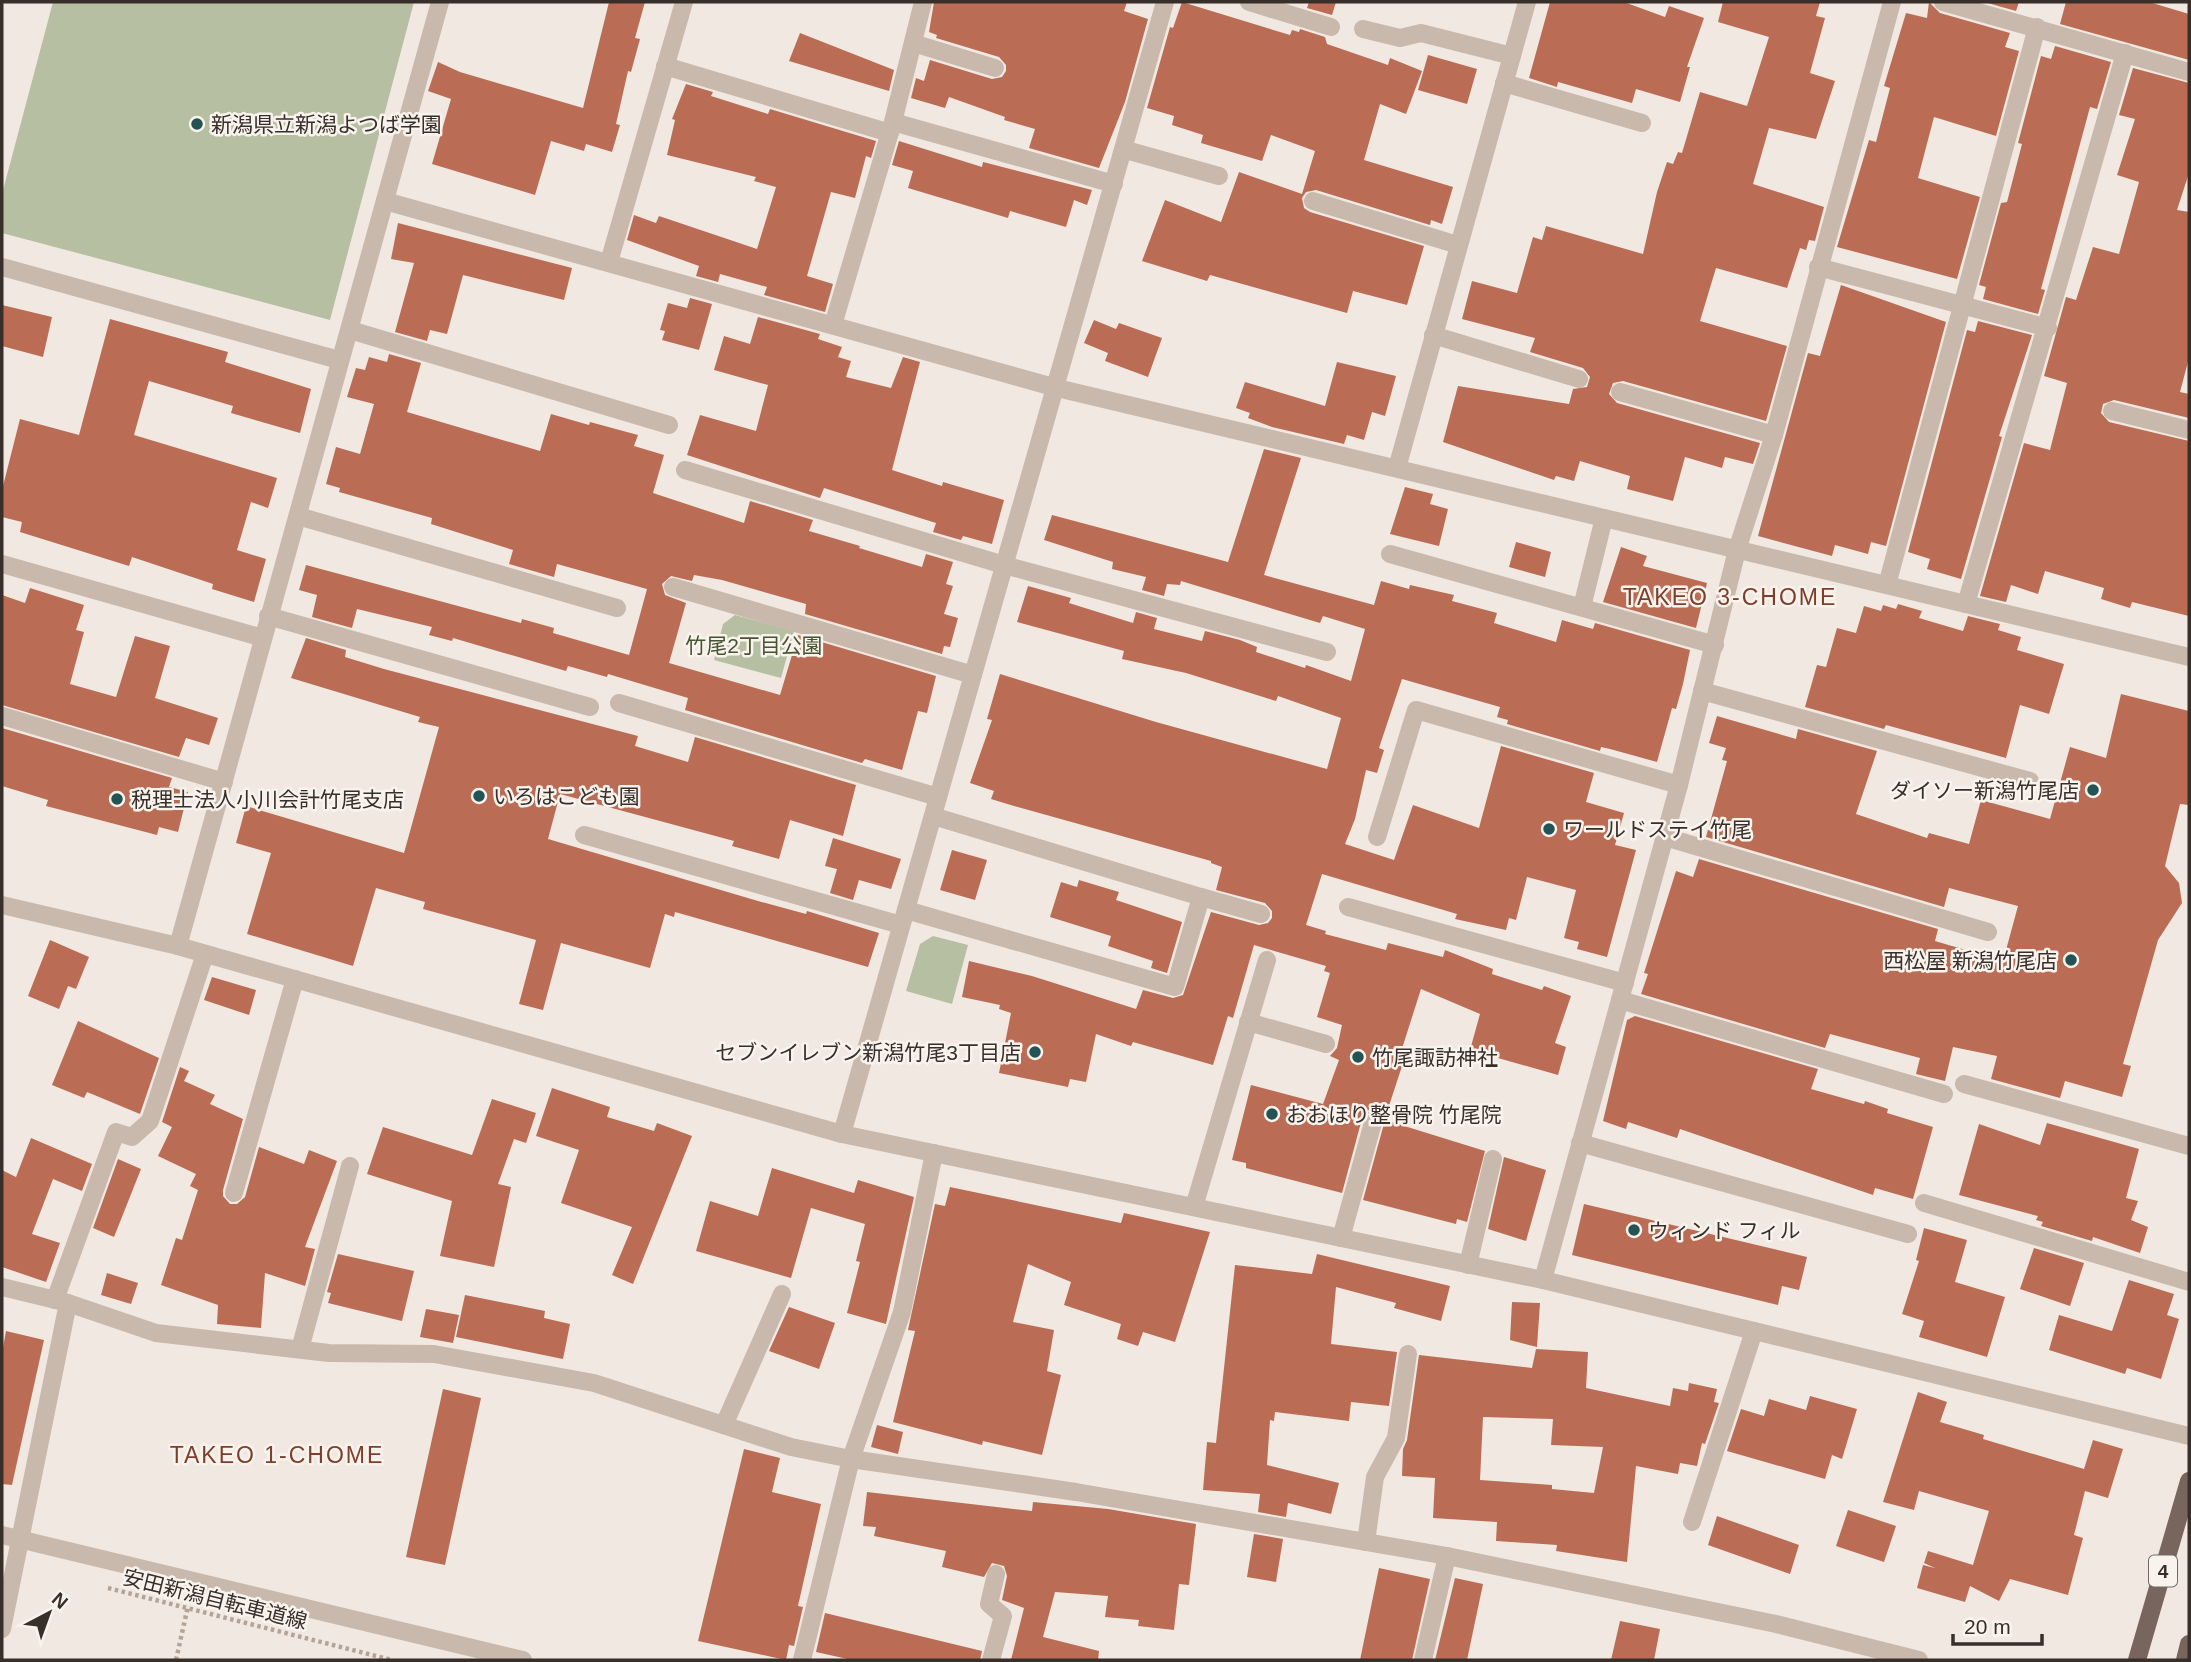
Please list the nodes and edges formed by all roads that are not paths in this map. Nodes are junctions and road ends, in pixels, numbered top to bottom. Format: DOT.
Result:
graph roads {
  1 [pos="440,2"];
  2 [pos="684,2"];
  3 [pos="923,2"];
  4 [pos="1166,2"];
  5 [pos="1249,2"];
  6 [pos="1527,2"];
  7 [pos="1892,2"];
  8 [pos="1943,2"];
  9 [pos="1331,27"];
  10 [pos="2037,27"];
  11 [pos="1363,29"];
  12 [pos="913,43"];
  13 [pos="2125,53"];
  14 [pos="1512,56"];
  15 [pos="665,66"];
  16 [pos="995,68"];
  17 [pos="2189,72"];
  18 [pos="1504,83"];
  19 [pos="1642,123"];
  20 [pos="891,128"];
  21 [pos="1126,150"];
  22 [pos="1219,176"];
  23 [pos="1114,184"];
  24 [pos="385,201"];
  25 [pos="1313,201"];
  26 [pos="1458,245"];
  27 [pos="609,262"];
  28 [pos="2,267"];
  29 [pos="1818,267"];
  30 [pos="1961,307"];
  31 [pos="833,325"];
  32 [pos="2048,328"];
  33 [pos="350,330"];
  34 [pos="1433,335"];
  35 [pos="340,360"];
  36 [pos="1579,379"];
  37 [pos="1057,388"];
  38 [pos="1620,392"];
  39 [pos="2112,411"];
  40 [pos="669,425"];
  41 [pos="2189,429"];
  42 [pos="1774,435"];
  43 [pos="1397,468"];
  44 [pos="685,470"];
  45 [pos="298,516"];
  46 [pos="1604,518"];
  47 [pos="1737,550"];
  48 [pos="1390,554"];
  49 [pos="2,564"];
  50 [pos="1004,565"];
  51 [pos="1887,585"];
  52 [pos="673,587"];
  53 [pos="1966,604"];
  54 [pos="1581,607"];
  55 [pos="617,608"];
  56 [pos="268,616"];
  57 [pos="263,638"];
  58 [pos="1715,645"];
  59 [pos="1327,652"];
  60 [pos="2189,657"];
  61 [pos="973,675"];
  62 [pos="1702,691"];
  63 [pos="619,703"];
  64 [pos="590,707"];
  65 [pos="2,716"];
  66 [pos="2030,781"];
  67 [pos="225,782"];
  68 [pos="1679,785"];
  69 [pos="938,797"];
  70 [pos="933,816"];
  71 [pos="584,835"];
  72 [pos="1377,837"];
  73 [pos="1665,837"];
  74 [pos="1201,897"];
  75 [pos="2,905"];
  76 [pos="1348,907"];
  77 [pos="1261,914"];
  78 [pos="904,918"];
  79 [pos="1988,932"];
  80 [pos="178,946"];
  81 [pos="205,954"];
  82 [pos="1268,960"];
  83 [pos="295,979"];
  84 [pos="1622,991"];
  85 [pos="1248,1022"];
  86 [pos="1326,1044"];
  87 [pos="1964,1084"];
  88 [pos="1944,1094"];
  89 [pos="1374,1119"];
  90 [pos="842,1134"];
  91 [pos="1580,1143"];
  92 [pos="2189,1146"];
  93 [pos="934,1153"];
  94 [pos="1493,1158"];
  95 [pos="350,1167"];
  96 [pos="234,1194"];
  97 [pos="1924,1203"];
  98 [pos="1194,1207"];
  99 [pos="1908,1234"];
  100 [pos="1341,1238"];
  101 [pos="1468,1265"];
  102 [pos="1543,1280"];
  103 [pos="2189,1282"];
  104 [pos="2,1287"];
  105 [pos="782,1294"];
  106 [pos="62,1302"];
  107 [pos="1754,1331"];
  108 [pos="300,1349"];
  109 [pos="1408,1354"];
  110 [pos="724,1425"];
  111 [pos="2189,1436"];
  112 [pos="851,1459"];
  113 [pos="2189,1481"];
  114 [pos="1692,1522"];
  115 [pos="2,1535"];
  116 [pos="20,1539"];
  117 [pos="1366,1542"];
  118 [pos="1447,1556"];
  119 [pos="996,1574"];
  120 [pos="2,1629"];
  121 [pos="2189,1644"];
  122 [pos="523,1660"];
  123 [pos="802,1660"];
  124 [pos="991,1660"];
  125 [pos="1423,1660"];
  126 [pos="1919,1660"];
  127 [pos="2137,1660"];
  128 [pos="2185,1660"];
  1 -- 24 [label="street"];
  2 -- 15 [label="street"];
  3 -- 12 [label="street"];
  4 -- 21 [label="street"];
  5 -- 9 [label="street"];
  6 -- 14 [label="street"];
  7 -- 29 [label="street"];
  8 -- 10 [label="street"];
  10 -- 13 [label="street"];
  10 -- 30 [label="street"];
  11 -- 14 [label="street"];
  12 -- 16 [label="street"];
  12 -- 20 [label="street"];
  13 -- 17 [label="street"];
  13 -- 32 [label="street"];
  14 -- 18 [label="street"];
  15 -- 20 [label="street"];
  15 -- 27 [label="street"];
  18 -- 19 [label="street"];
  18 -- 26 [label="street"];
  20 -- 23 [label="street"];
  20 -- 31 [label="street"];
  21 -- 22 [label="street"];
  21 -- 23 [label="street"];
  23 -- 37 [label="street"];
  24 -- 27 [label="street"];
  24 -- 33 [label="street"];
  25 -- 26 [label="street"];
  26 -- 34 [label="street"];
  27 -- 31 [label="street"];
  28 -- 35 [label="street"];
  29 -- 30 [label="street"];
  29 -- 42 [label="street"];
  30 -- 32 [label="street"];
  30 -- 51 [label="street"];
  31 -- 37 [label="street"];
  32 -- 53 [label="street"];
  33 -- 35 [label="street"];
  33 -- 40 [label="street"];
  34 -- 36 [label="street"];
  34 -- 43 [label="street"];
  35 -- 45 [label="street"];
  37 -- 43 [label="street"];
  37 -- 50 [label="street"];
  38 -- 42 [label="street"];
  39 -- 41 [label="street"];
  42 -- 47 [label="street"];
  43 -- 46 [label="street"];
  44 -- 50 [label="street"];
  45 -- 55 [label="street"];
  45 -- 56 [label="street"];
  46 -- 47 [label="street"];
  46 -- 54 [label="street"];
  47 -- 51 [label="street"];
  47 -- 58 [label="street"];
  48 -- 54 [label="street"];
  49 -- 57 [label="street"];
  50 -- 59 [label="street"];
  50 -- 61 [label="street"];
  51 -- 53 [label="street"];
  52 -- 61 [label="street"];
  53 -- 60 [label="street"];
  54 -- 58 [label="street"];
  56 -- 57 [label="street"];
  56 -- 64 [label="street"];
  57 -- 67 [label="street"];
  58 -- 62 [label="street"];
  61 -- 69 [label="street"];
  62 -- 66 [label="street"];
  62 -- 68 [label="street"];
  63 -- 69 [label="street"];
  65 -- 67 [label="street"];
  67 -- 80 [label="street"];
  68 -- 72 [label="street"];
  68 -- 73 [label="street"];
  69 -- 70 [label="street"];
  70 -- 74 [label="street"];
  70 -- 78 [label="street"];
  71 -- 78 [label="street"];
  73 -- 79 [label="street"];
  73 -- 84 [label="street"];
  74 -- 77 [label="street"];
  74 -- 78 [label="street"];
  75 -- 80 [label="street"];
  76 -- 84 [label="street"];
  78 -- 90 [label="street"];
  80 -- 81 [label="street"];
  81 -- 83 [label="street"];
  81 -- 106 [label="street"];
  82 -- 85 [label="street"];
  83 -- 90 [label="street"];
  83 -- 96 [label="street"];
  84 -- 88 [label="street"];
  84 -- 91 [label="street"];
  85 -- 86 [label="street"];
  85 -- 98 [label="street"];
  87 -- 92 [label="street"];
  89 -- 100 [label="street"];
  90 -- 93 [label="street"];
  91 -- 99 [label="street"];
  91 -- 102 [label="street"];
  93 -- 98 [label="street"];
  93 -- 112 [label="street"];
  94 -- 101 [label="street"];
  95 -- 108 [label="street"];
  97 -- 103 [label="street"];
  98 -- 100 [label="street"];
  100 -- 101 [label="street"];
  101 -- 102 [label="street"];
  102 -- 107 [label="street"];
  104 -- 106 [label="street"];
  105 -- 110 [label="street"];
  106 -- 108 [label="street"];
  106 -- 116 [label="street"];
  107 -- 111 [label="street"];
  107 -- 114 [label="street"];
  108 -- 110 [label="street"];
  109 -- 117 [label="street"];
  110 -- 112 [label="street"];
  112 -- 117 [label="street"];
  112 -- 123 [label="street"];
  113 -- 127 [label="main road, 4"];
  115 -- 116 [label="street"];
  116 -- 120 [label="street"];
  116 -- 122 [label="street"];
  117 -- 118 [label="street"];
  118 -- 125 [label="street"];
  118 -- 126 [label="street"];
  119 -- 124 [label="street"];
  121 -- 128 [label="main road"];
}
